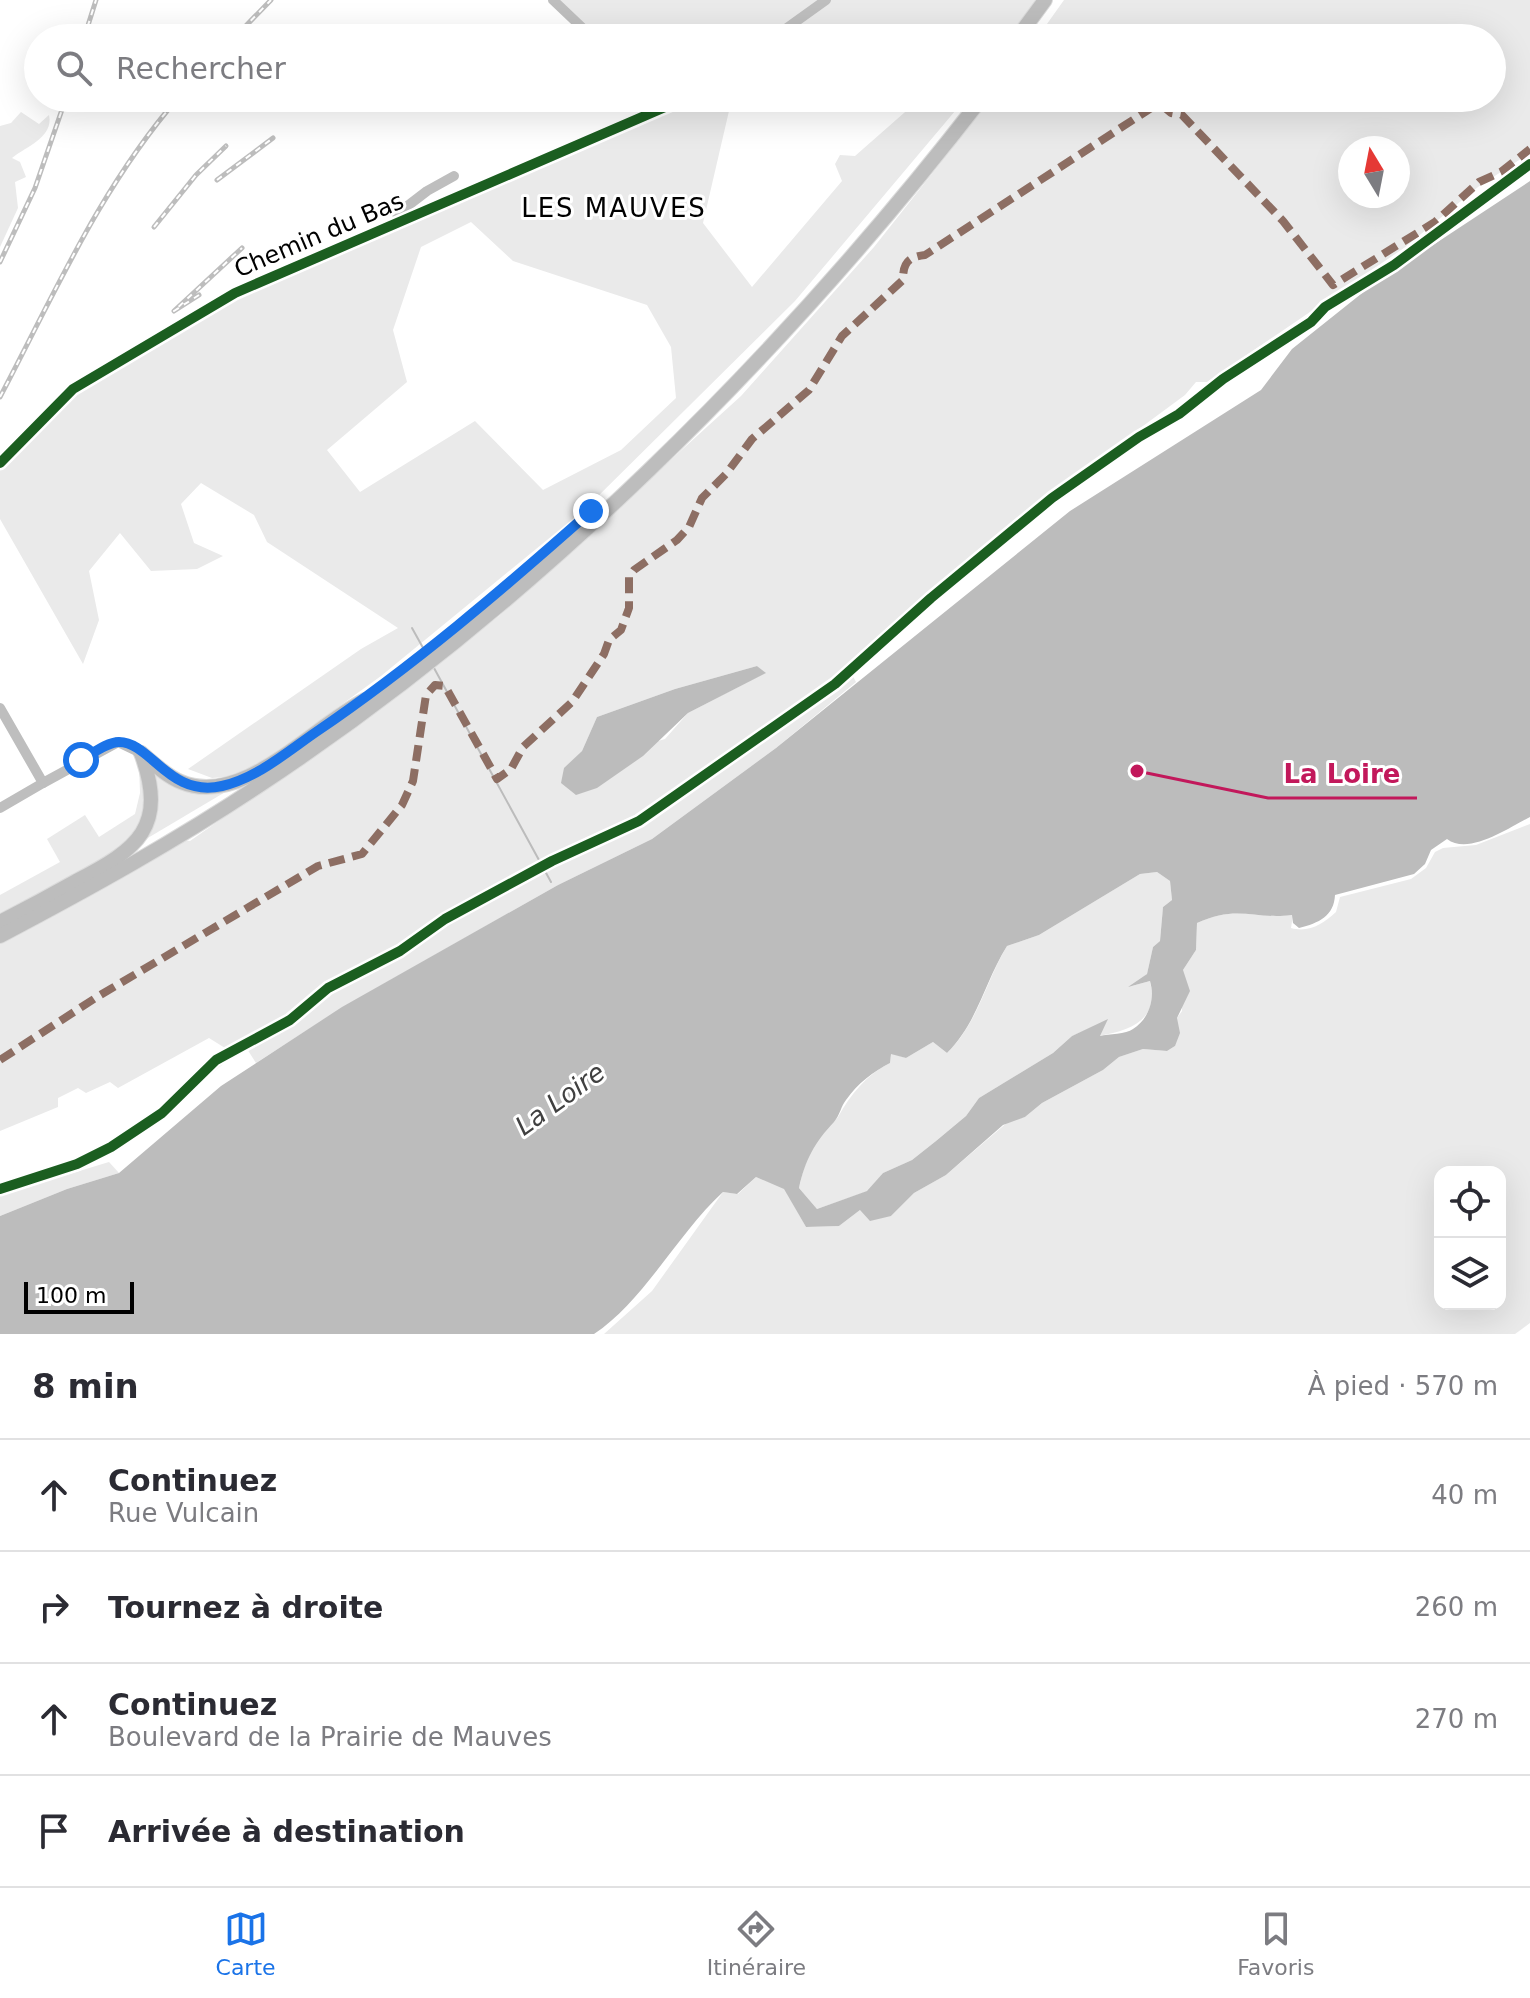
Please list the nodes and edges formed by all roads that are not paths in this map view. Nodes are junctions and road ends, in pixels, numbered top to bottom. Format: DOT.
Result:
graph roads {
  1 [pos="553,0"];
  2 [pos="826,0"];
  3 [pos="1045,0"];
  4 [pos="1055,0"];
  5 [pos="578,24"];
  6 [pos="793,24"];
  7 [pos="1027,24"];
  8 [pos="1038,24"];
  9 [pos="660,112"];
  10 [pos="960,112"];
  11 [pos="971,112"];
  12 [pos="454,176"];
  13 [pos="400,223"];
  14 [pos="0,463"];
  15 [pos="365,700"];
  16 [pos="0,708"];
  17 [pos="141,753"];
  18 [pos="43,783"];
  19 [pos="0,808"];
  20 [pos="0,924"];
  21 [pos="0,936"];
  22 [pos="244,1044"];
  23 [pos="0,1189"];
  1 -- 5 [label="street"];
  2 -- 6 [label="street"];
  3 -- 7 [label="main road"];
  4 -- 8 [label="main road"];
  9 -- 13 [label="street, Chemin du Bas"];
  10 -- 15 [label="main road"];
  11 -- 21 [label="main road"];
  12 -- 13 [label="street"];
  13 -- 14 [label="street, Chemin du Bas"];
  15 -- 17 [label="main road"];
  15 -- 20 [label="main road"];
  16 -- 18 [label="street"];
  17 -- 18 [label="street"];
  17 -- 20 [label="main road"];
  18 -- 19 [label="street"];
  22 -- 23 [label="street"];
}
